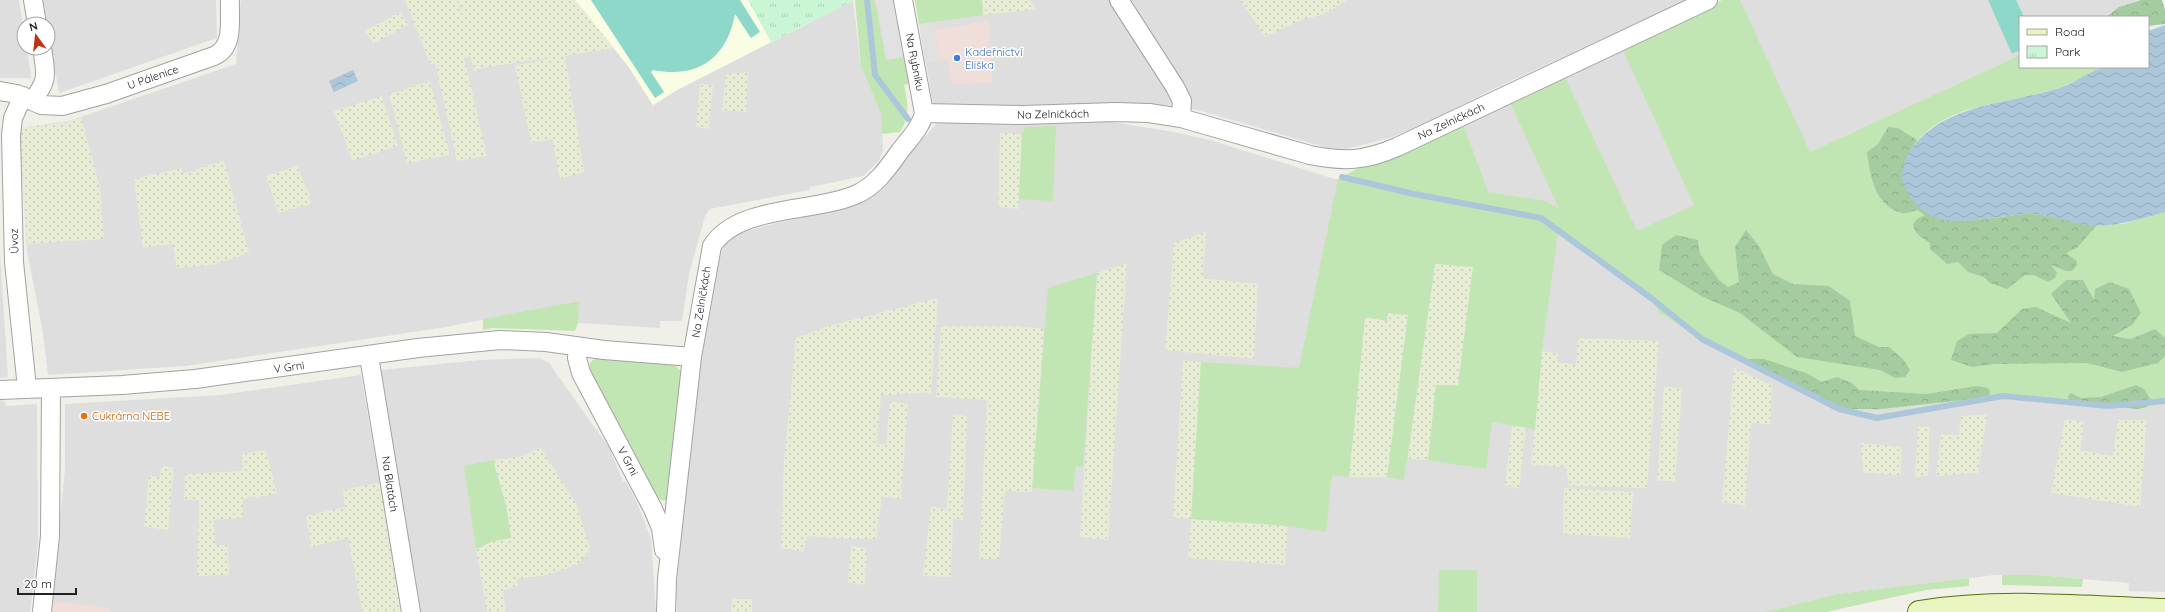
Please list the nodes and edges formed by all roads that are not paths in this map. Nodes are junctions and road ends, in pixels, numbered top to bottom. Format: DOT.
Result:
graph roads {
  1 [pos="32,0"];
  2 [pos="230,0"];
  3 [pos="902,0"];
  4 [pos="1119,0"];
  5 [pos="1708,0"];
  6 [pos="35,16"];
  7 [pos="43,56"];
  8 [pos="0,91"];
  9 [pos="27,99"];
  10 [pos="922,118"];
  11 [pos="1181,118"];
  12 [pos="578,347"];
  13 [pos="369,356"];
  14 [pos="692,357"];
  15 [pos="27,388"];
  16 [pos="51,388"];
  17 [pos="0,390"];
  18 [pos="667,579"];
  19 [pos="2067,609"];
  20 [pos="2165,610"];
  21 [pos="42,612"];
  22 [pos="412,612"];
  23 [pos="666,612"];
  24 [pos="1920,612"];
  1 -- 6 [label="street"];
  2 -- 9 [label="street, U Pálenice"];
  3 -- 10 [label="street, Na Rybníku"];
  4 -- 11 [label="street"];
  5 -- 11 [label="street, Na Zelničkách"];
  7 -- 9 [label="street, Úvoz"];
  8 -- 9 [label="street, U Pálenice"];
  9 -- 15 [label="street, Úvoz"];
  10 -- 11 [label="street, Na Zelničkách"];
  10 -- 14 [label="street, Na Zelničkách"];
  12 -- 13 [label="street, V Grni"];
  12 -- 14 [label="street, V Grni"];
  12 -- 18 [label="street, V Grni"];
  13 -- 16 [label="street, V Grni"];
  13 -- 22 [label="street, Na Blatách"];
  14 -- 18 [label="street, Na Zelničkách"];
  15 -- 16 [label="street, V Grni"];
  15 -- 17 [label="street, V Grni"];
  16 -- 21 [label="street"];
  18 -- 23 [label="street, Na Zelničkách"];
  19 -- 20 [label="main road"];
  19 -- 24 [label="main road"];
}
